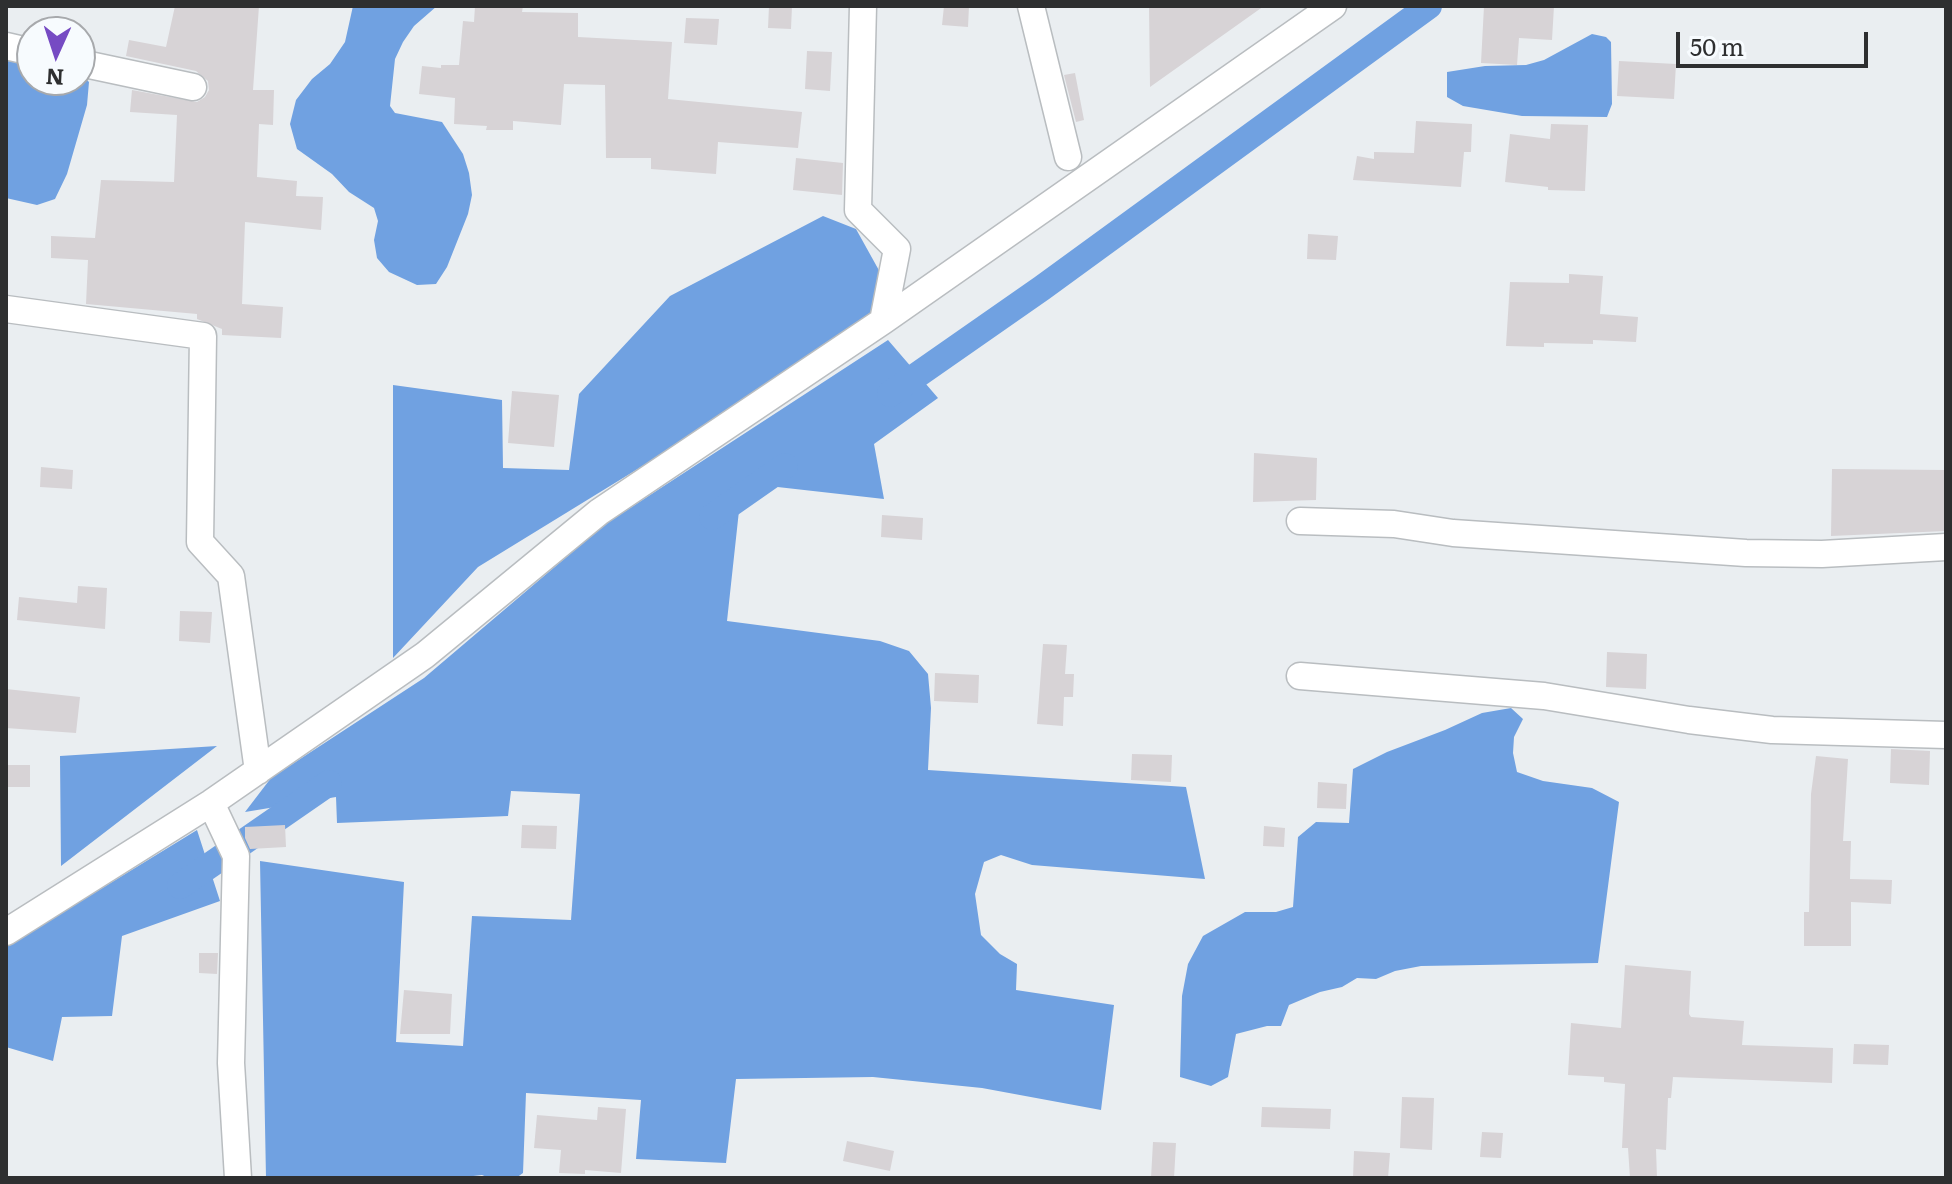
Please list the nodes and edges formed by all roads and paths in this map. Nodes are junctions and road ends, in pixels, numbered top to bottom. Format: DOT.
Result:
graph roads {
  1 [pos="863,6"];
  2 [pos="1031,6"];
  3 [pos="1333,6"];
  4 [pos="96,66"];
  5 [pos="193,87"];
  6 [pos="1068,157"];
  7 [pos="6,309"];
  8 [pos="883,321"];
  9 [pos="1300,521"];
  10 [pos="1946,547"];
  11 [pos="1300,676"];
  12 [pos="1946,735"];
  13 [pos="258,771"];
  14 [pos="211,803"];
  15 [pos="6,932"];
  16 [pos="238,1178"];
  1 -- 8 [label="street"];
  2 -- 6 [label="street"];
  3 -- 8 [label="street"];
  4 -- 5 [label="street"];
  7 -- 13 [label="street"];
  8 -- 13 [label="street"];
  9 -- 10 [label="street"];
  11 -- 12 [label="street"];
  13 -- 14 [label="street"];
  14 -- 15 [label="street"];
  14 -- 16 [label="street"];
}
